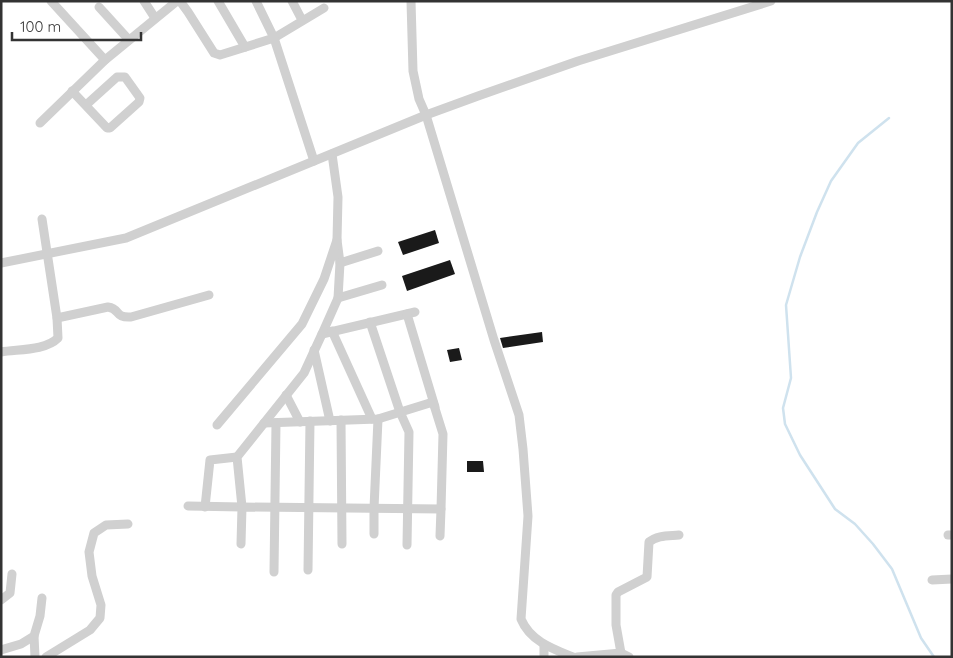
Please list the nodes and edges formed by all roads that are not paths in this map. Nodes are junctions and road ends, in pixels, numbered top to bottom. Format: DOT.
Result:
graph roads {
  1 [pos="51,1"];
  2 [pos="144,1"];
  3 [pos="179,1"];
  4 [pos="218,1"];
  5 [pos="256,1"];
  6 [pos="292,1"];
  7 [pos="411,1"];
  8 [pos="771,1"];
  9 [pos="99,7"];
  10 [pos="324,8"];
  11 [pos="155,18"];
  12 [pos="302,20"];
  13 [pos="274,38"];
  14 [pos="129,40"];
  15 [pos="244,47"];
  16 [pos="105,60"];
  17 [pos="72,91"];
  18 [pos="86,106"];
  19 [pos="426,115"];
  20 [pos="40,123"];
  21 [pos="332,154"];
  22 [pos="314,160"];
  23 [pos="42,219"];
  24 [pos="337,240"];
  25 [pos="378,251"];
  26 [pos="48,253"];
  27 [pos="1,263"];
  28 [pos="340,263"];
  29 [pos="382,285"];
  30 [pos="208,295"];
  31 [pos="338,298"];
  32 [pos="56,318"];
  33 [pos="370,322"];
  34 [pos="332,331"];
  35 [pos="322,334"];
  36 [pos="314,350"];
  37 [pos="1,352"];
  38 [pos="286,395"];
  39 [pos="433,402"];
  40 [pos="400,412"];
  41 [pos="375,419"];
  42 [pos="341,420"];
  43 [pos="310,421"];
  44 [pos="330,421"];
  45 [pos="300,422"];
  46 [pos="439,422"];
  47 [pos="264,423"];
  48 [pos="276,423"];
  49 [pos="217,424"];
  50 [pos="237,457"];
  51 [pos="188,506"];
  52 [pos="205,507"];
  53 [pos="242,507"];
  54 [pos="276,507"];
  55 [pos="310,508"];
  56 [pos="342,508"];
  57 [pos="374,508"];
  58 [pos="408,508"];
  59 [pos="441,509"];
  60 [pos="128,524"];
  61 [pos="374,534"];
  62 [pos="680,535"];
  63 [pos="440,536"];
  64 [pos="242,544"];
  65 [pos="342,544"];
  66 [pos="407,545"];
  67 [pos="308,570"];
  68 [pos="274,572"];
  69 [pos="12,574"];
  70 [pos="932,580"];
  71 [pos="952,580"];
  72 [pos="42,598"];
  73 [pos="1,600"];
  74 [pos="34,636"];
  75 [pos="544,645"];
  76 [pos="1,650"];
  77 [pos="625,655"];
  78 [pos="35,657"];
  79 [pos="46,657"];
  80 [pos="544,657"];
  81 [pos="575,657"];
  1 -- 16 [label="street"];
  2 -- 11 [label="street"];
  3 -- 11 [label="street"];
  3 -- 15 [label="street"];
  4 -- 15 [label="street"];
  5 -- 13 [label="street"];
  6 -- 12 [label="street"];
  7 -- 19 [label="street"];
  8 -- 19 [label="street"];
  9 -- 14 [label="street"];
  10 -- 12 [label="street"];
  11 -- 14 [label="street"];
  12 -- 13 [label="street"];
  13 -- 15 [label="street"];
  13 -- 22 [label="street"];
  14 -- 16 [label="street"];
  16 -- 17 [label="street"];
  17 -- 18 [label="street"];
  17 -- 20 [label="street"];
  18 -- 18 [label="street"];
  19 -- 21 [label="street"];
  19 -- 75 [label="street"];
  21 -- 22 [label="street"];
  21 -- 24 [label="street"];
  22 -- 26 [label="street"];
  23 -- 26 [label="street"];
  24 -- 28 [label="street"];
  24 -- 49 [label="street"];
  25 -- 28 [label="street"];
  26 -- 27 [label="street"];
  26 -- 32 [label="street"];
  28 -- 31 [label="street"];
  29 -- 31 [label="street"];
  30 -- 32 [label="street"];
  31 -- 35 [label="street"];
  32 -- 37 [label="street"];
  33 -- 34 [label="street"];
  33 -- 39 [label="street"];
  33 -- 40 [label="street"];
  34 -- 35 [label="street"];
  34 -- 41 [label="street"];
  35 -- 36 [label="street"];
  36 -- 38 [label="street"];
  36 -- 44 [label="street"];
  38 -- 45 [label="street"];
  38 -- 47 [label="street"];
  39 -- 40 [label="street"];
  39 -- 46 [label="street"];
  39 -- 59 [label="street"];
  40 -- 41 [label="street"];
  40 -- 58 [label="street"];
  41 -- 42 [label="street"];
  41 -- 57 [label="street"];
  42 -- 44 [label="street"];
  42 -- 56 [label="street"];
  43 -- 44 [label="street"];
  43 -- 45 [label="street"];
  43 -- 55 [label="street"];
  45 -- 48 [label="street"];
  47 -- 48 [label="street"];
  47 -- 50 [label="street"];
  48 -- 54 [label="street"];
  50 -- 52 [label="street"];
  50 -- 53 [label="street"];
  51 -- 52 [label="street"];
  52 -- 53 [label="street"];
  53 -- 54 [label="street"];
  53 -- 64 [label="street"];
  54 -- 55 [label="street"];
  54 -- 68 [label="street"];
  55 -- 56 [label="street"];
  55 -- 67 [label="street"];
  56 -- 57 [label="street"];
  56 -- 65 [label="street"];
  57 -- 58 [label="street"];
  57 -- 61 [label="street"];
  58 -- 59 [label="street"];
  58 -- 66 [label="street"];
  59 -- 63 [label="street"];
  60 -- 79 [label="street"];
  62 -- 77 [label="street"];
  69 -- 73 [label="street"];
  70 -- 71 [label="street"];
  72 -- 74 [label="street"];
  74 -- 76 [label="street"];
  74 -- 78 [label="street"];
  75 -- 80 [label="street"];
  75 -- 81 [label="street"];
  77 -- 81 [label="street"];
}
